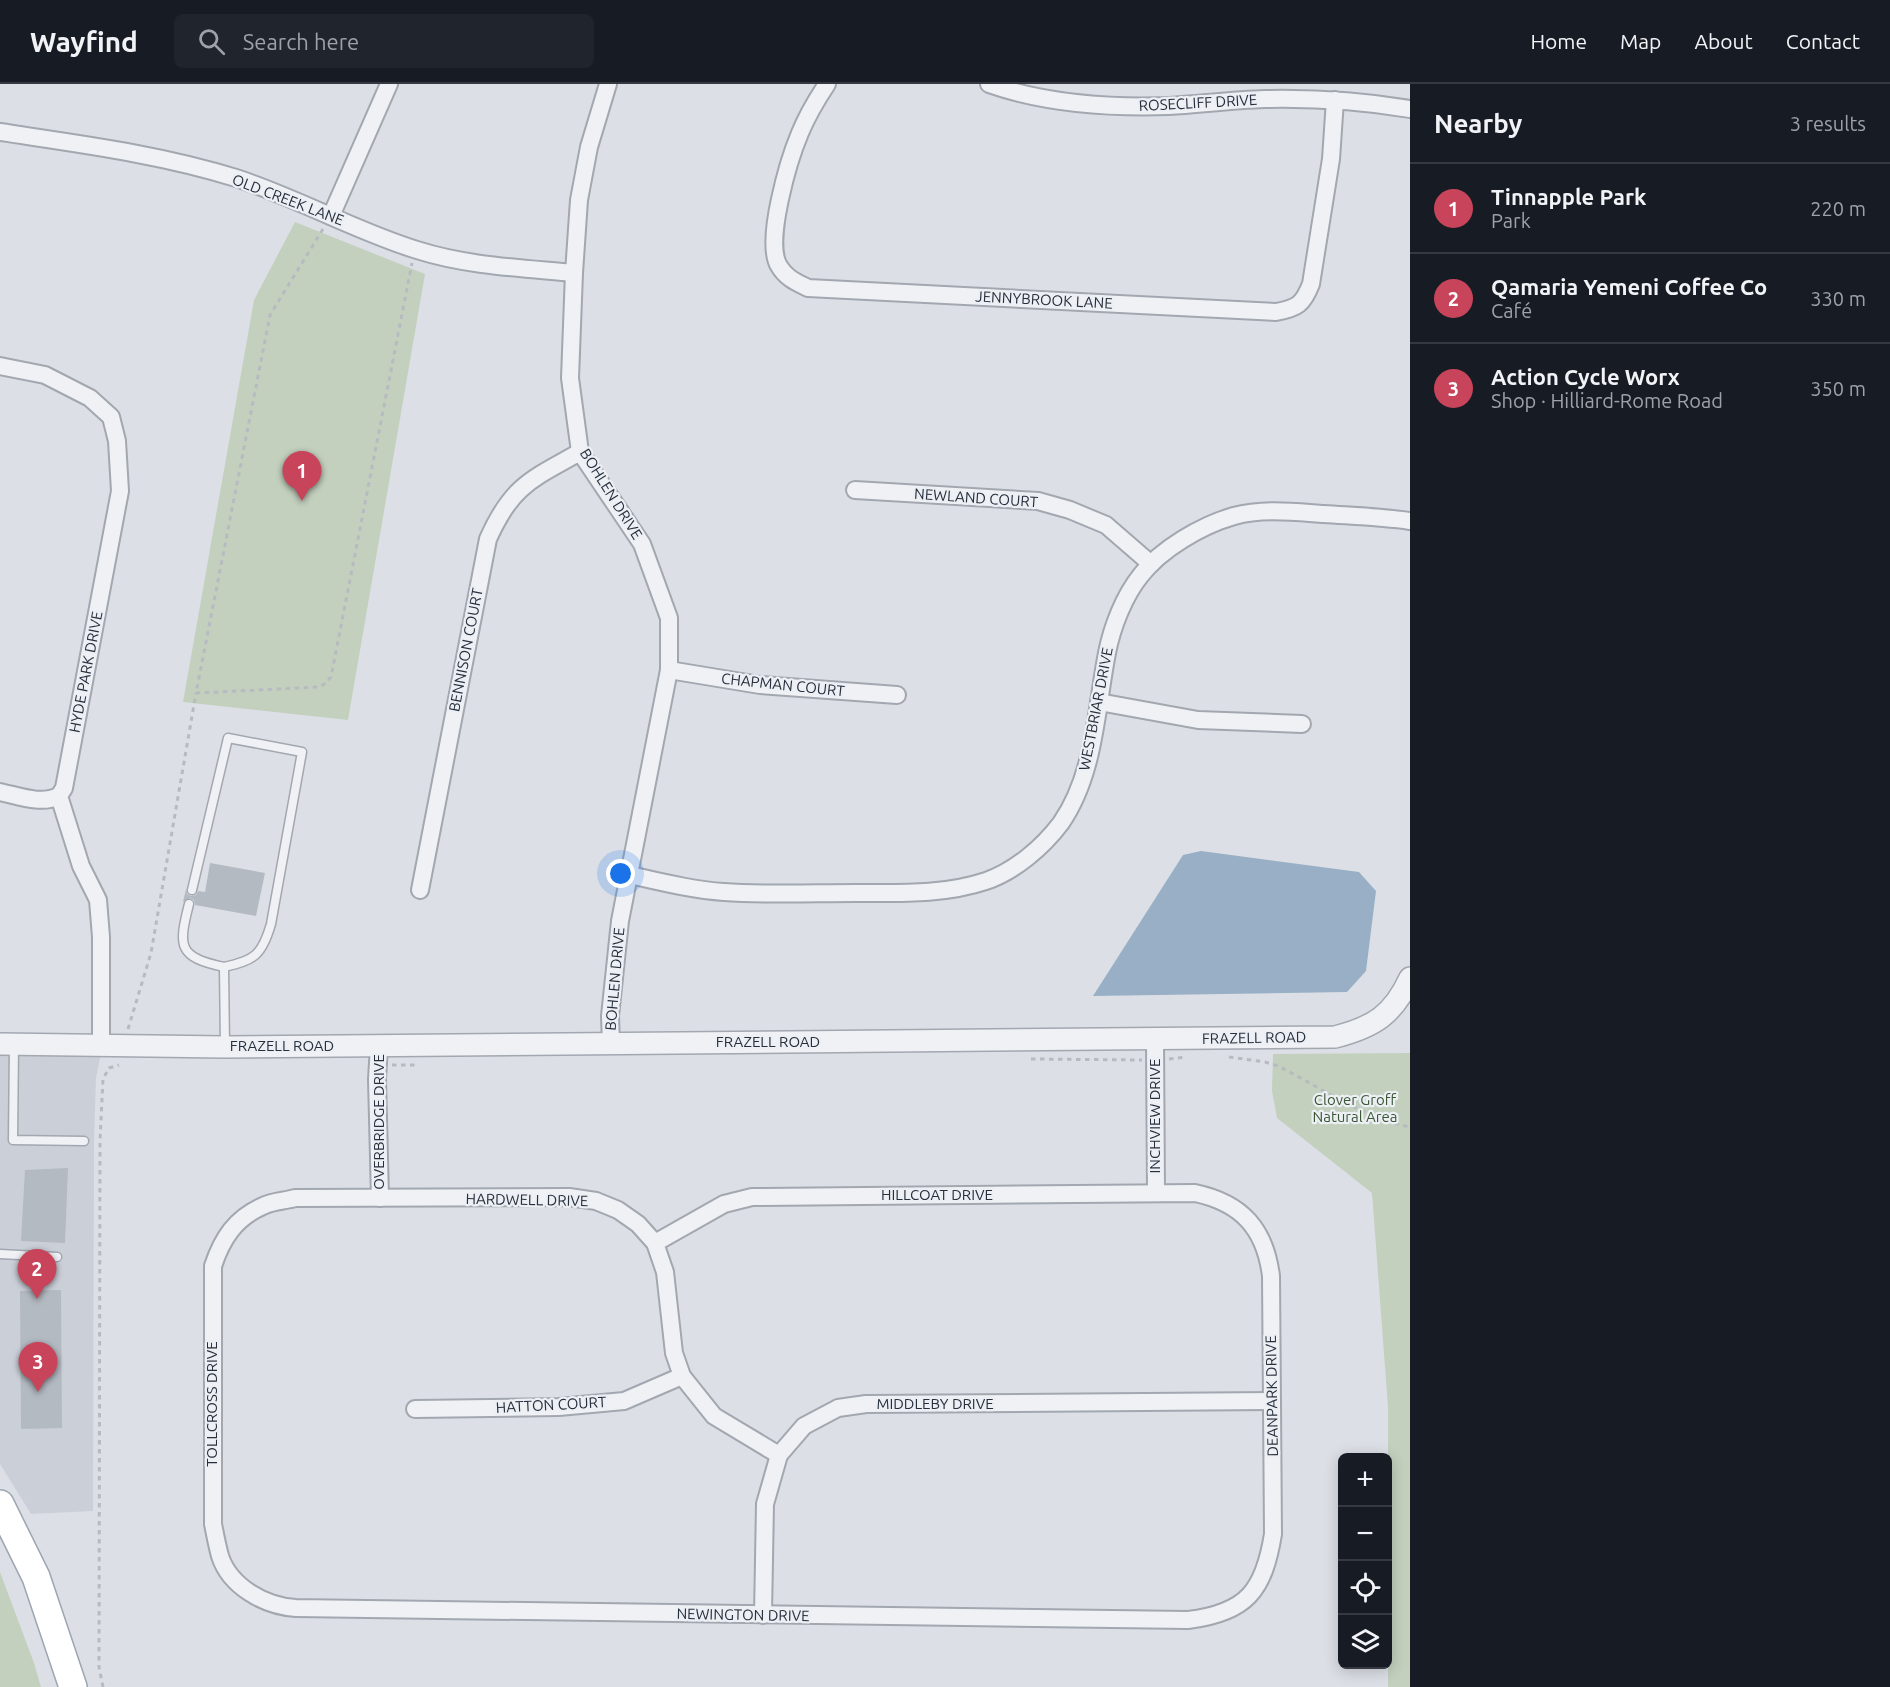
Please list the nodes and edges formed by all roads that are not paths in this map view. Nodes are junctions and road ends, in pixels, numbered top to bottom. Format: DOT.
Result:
graph roads {
  1 [pos="389,84"];
  2 [pos="608,84"];
  3 [pos="827,84"];
  4 [pos="989,84"];
  5 [pos="1335,100"];
  6 [pos="1410,109"];
  7 [pos="0,132"];
  8 [pos="331,216"];
  9 [pos="573,273"];
  10 [pos="0,366"];
  11 [pos="580,452"];
  12 [pos="855,490"];
  13 [pos="1410,521"];
  14 [pos="1151,564"];
  15 [pos="669,670"];
  16 [pos="897,695"];
  17 [pos="1099,702"];
  18 [pos="1302,724"];
  19 [pos="0,792"];
  20 [pos="59,796"];
  21 [pos="630,875"];
  22 [pos="192,890"];
  23 [pos="420,890"];
  24 [pos="189,904"];
  25 [pos="224,967"];
  26 [pos="1410,978"];
  27 [pos="1155,1039"];
  28 [pos="7,1044"];
  29 [pos="611,1044"];
  30 [pos="101,1045"];
  31 [pos="379,1046"];
  32 [pos="225,1047"];
  33 [pos="84,1141"];
  34 [pos="1156,1193"];
  35 [pos="380,1198"];
  36 [pos="1229,1204"];
  37 [pos="236,1224"];
  38 [pos="655,1243"];
  39 [pos="0,1254"];
  40 [pos="57,1257"];
  41 [pos="682,1376"];
  42 [pos="1272,1401"];
  43 [pos="415,1409"];
  44 [pos="779,1455"];
  45 [pos="0,1504"];
  46 [pos="239,1584"];
  47 [pos="1248,1596"];
  48 [pos="763,1615"];
  49 [pos="73,1687"];
  1 -- 8 [label="street"];
  2 -- 9 [label="street, BOHLEN DRIVE"];
  3 -- 5 [label="street, JENNYBROOK LANE"];
  4 -- 5 [label="street, ROSECLIFF DRIVE"];
  5 -- 6 [label="street, ROSECLIFF DRIVE"];
  7 -- 8 [label="street, OLD CREEK LANE"];
  8 -- 9 [label="street, OLD CREEK LANE"];
  9 -- 11 [label="street, BOHLEN DRIVE"];
  10 -- 20 [label="street, HYDE PARK DRIVE"];
  11 -- 15 [label="street, BOHLEN DRIVE"];
  11 -- 23 [label="street, BENNISON COURT"];
  12 -- 14 [label="street, NEWLAND COURT"];
  13 -- 14 [label="street, WESTBRIAR DRIVE"];
  14 -- 17 [label="street, WESTBRIAR DRIVE"];
  15 -- 16 [label="street, CHAPMAN COURT"];
  15 -- 21 [label="street, BOHLEN DRIVE"];
  17 -- 18 [label="street"];
  17 -- 21 [label="street, WESTBRIAR DRIVE"];
  19 -- 20 [label="street"];
  20 -- 30 [label="street"];
  21 -- 29 [label="street, BOHLEN DRIVE"];
  22 -- 25 [label="lane"];
  24 -- 25 [label="lane"];
  25 -- 32 [label="lane"];
  26 -- 27 [label="street, FRAZELL ROAD"];
  27 -- 29 [label="street, FRAZELL ROAD"];
  27 -- 34 [label="street, INCHVIEW DRIVE"];
  28 -- 30 [label="street, FRAZELL ROAD"];
  28 -- 33 [label="lane"];
  29 -- 31 [label="street, FRAZELL ROAD"];
  30 -- 32 [label="street, FRAZELL ROAD"];
  31 -- 32 [label="street, FRAZELL ROAD"];
  31 -- 35 [label="street, OVERBRIDGE DRIVE"];
  34 -- 36 [label="street, HILLCOAT DRIVE"];
  34 -- 38 [label="street, HILLCOAT DRIVE"];
  35 -- 37 [label="street, HARDWELL DRIVE"];
  35 -- 38 [label="street, HARDWELL DRIVE"];
  36 -- 42 [label="street, DEANPARK DRIVE"];
  37 -- 46 [label="street, TOLLCROSS DRIVE"];
  38 -- 41 [label="street, HARDWELL DRIVE"];
  39 -- 40 [label="lane"];
  41 -- 43 [label="street, HATTON COURT"];
  41 -- 44 [label="street, HARDWELL DRIVE"];
  42 -- 44 [label="street, MIDDLEBY DRIVE"];
  42 -- 47 [label="street, DEANPARK DRIVE"];
  44 -- 48 [label="street, MIDDLEBY DRIVE"];
  45 -- 49 [label="main road"];
  46 -- 48 [label="street, NEWINGTON DRIVE"];
  47 -- 48 [label="street, NEWINGTON DRIVE"];
}
